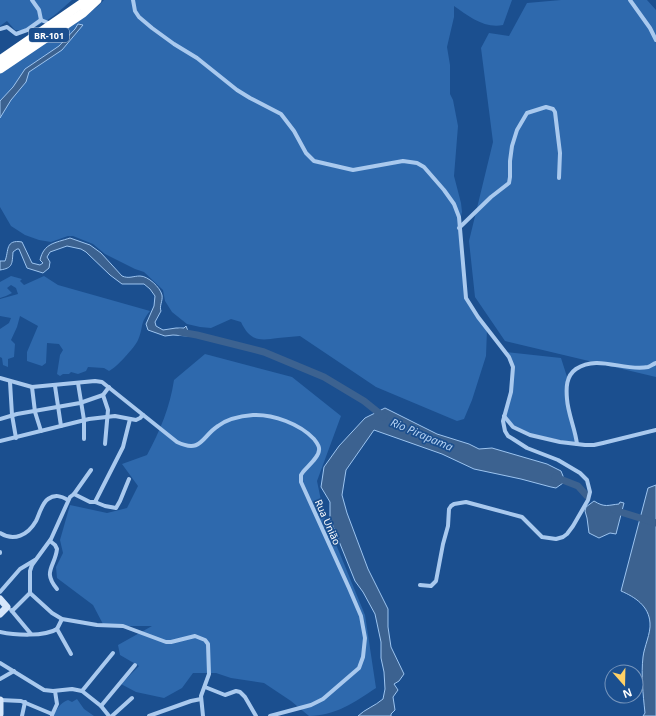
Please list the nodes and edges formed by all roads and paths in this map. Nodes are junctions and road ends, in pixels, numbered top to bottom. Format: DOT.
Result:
graph roads {
  1 [pos="32,0"];
  2 [pos="87,0"];
  3 [pos="97,0"];
  4 [pos="133,0"];
  5 [pos="630,0"];
  6 [pos="41,20"];
  7 [pos="51,25"];
  8 [pos="0,29"];
  9 [pos="656,40"];
  10 [pos="0,60"];
  11 [pos="0,69"];
  12 [pos="559,178"];
  13 [pos="459,228"];
  14 [pos="656,363"];
  15 [pos="0,378"];
  16 [pos="10,382"];
  17 [pos="78,383"];
  18 [pos="55,386"];
  19 [pos="32,387"];
  20 [pos="109,387"];
  21 [pos="103,395"];
  22 [pos="80,403"];
  23 [pos="58,407"];
  24 [pos="35,412"];
  25 [pos="143,414"];
  26 [pos="12,415"];
  27 [pos="108,416"];
  28 [pos="504,416"];
  29 [pos="0,419"];
  30 [pos="130,419"];
  31 [pos="84,420"];
  32 [pos="61,426"];
  33 [pos="656,430"];
  34 [pos="41,431"];
  35 [pos="16,438"];
  36 [pos="84,439"];
  37 [pos="0,441"];
  38 [pos="105,444"];
  39 [pos="577,444"];
  40 [pos="91,470"];
  41 [pos="129,479"];
  42 [pos="74,494"];
  43 [pos="68,500"];
  44 [pos="95,502"];
  45 [pos="0,533"];
  46 [pos="50,541"];
  47 [pos="35,560"];
  48 [pos="420,585"];
  49 [pos="57,589"];
  50 [pos="0,592"];
  51 [pos="30,593"];
  52 [pos="0,599"];
  53 [pos="9,609"];
  54 [pos="0,614"];
  55 [pos="62,619"];
  56 [pos="57,629"];
  57 [pos="0,632"];
  58 [pos="31,634"];
  59 [pos="113,653"];
  60 [pos="71,654"];
  61 [pos="0,663"];
  62 [pos="135,666"];
  63 [pos="14,672"];
  64 [pos="0,679"];
  65 [pos="205,687"];
  66 [pos="55,691"];
  67 [pos="82,691"];
  68 [pos="132,698"];
  69 [pos="201,699"];
  70 [pos="0,700"];
  71 [pos="25,702"];
  72 [pos="101,706"];
  73 [pos="0,714"];
  74 [pos="52,715"];
  75 [pos="22,716"];
  76 [pos="109,716"];
  77 [pos="112,716"];
  78 [pos="149,716"];
  79 [pos="203,716"];
  80 [pos="256,716"];
  81 [pos="270,716"];
  1 -- 6 [label="street"];
  2 -- 7 [label="highway, BR-101"];
  3 -- 11 [label="highway, BR-101"];
  4 -- 13 [label="street"];
  5 -- 9 [label="street"];
  6 -- 7 [label="street"];
  6 -- 8 [label="street"];
  7 -- 10 [label="highway, BR-101"];
  12 -- 13 [label="street"];
  13 -- 28 [label="street"];
  14 -- 39 [label="street"];
  15 -- 16 [label="street"];
  16 -- 19 [label="street"];
  16 -- 26 [label="street"];
  17 -- 18 [label="street"];
  17 -- 20 [label="street"];
  17 -- 22 [label="street"];
  18 -- 19 [label="street"];
  18 -- 23 [label="street"];
  19 -- 24 [label="street"];
  20 -- 21 [label="street"];
  20 -- 25 [label="street"];
  21 -- 22 [label="street"];
  21 -- 27 [label="street"];
  22 -- 23 [label="street"];
  22 -- 31 [label="street"];
  23 -- 24 [label="street"];
  23 -- 32 [label="street"];
  24 -- 26 [label="street"];
  24 -- 34 [label="street"];
  25 -- 30 [label="street"];
  25 -- 81 [label="street, Rua União"];
  26 -- 29 [label="street"];
  26 -- 35 [label="street"];
  27 -- 30 [label="street"];
  27 -- 31 [label="street"];
  27 -- 38 [label="street"];
  28 -- 39 [label="street"];
  28 -- 48 [label="street"];
  30 -- 44 [label="street"];
  31 -- 32 [label="street"];
  31 -- 36 [label="street"];
  32 -- 34 [label="street"];
  33 -- 39 [label="street"];
  34 -- 35 [label="street"];
  35 -- 37 [label="street"];
  40 -- 42 [label="street"];
  41 -- 44 [label="street"];
  42 -- 43 [label="street"];
  42 -- 44 [label="street"];
  43 -- 45 [label="street"];
  43 -- 46 [label="street"];
  46 -- 47 [label="street"];
  46 -- 49 [label="street"];
  47 -- 50 [label="street"];
  47 -- 51 [label="street"];
  51 -- 53 [label="street"];
  51 -- 55 [label="street"];
  52 -- 53 [label="street"];
  53 -- 54 [label="street"];
  53 -- 58 [label="street"];
  55 -- 56 [label="street"];
  55 -- 65 [label="street"];
  56 -- 58 [label="street"];
  56 -- 60 [label="street"];
  57 -- 58 [label="street"];
  59 -- 67 [label="street"];
  61 -- 63 [label="street"];
  62 -- 72 [label="street"];
  63 -- 64 [label="street"];
  63 -- 66 [label="street"];
  65 -- 69 [label="street"];
  65 -- 80 [label="street"];
  66 -- 67 [label="street"];
  66 -- 74 [label="street"];
  67 -- 72 [label="street"];
  68 -- 77 [label="street"];
  69 -- 78 [label="street"];
  69 -- 79 [label="street"];
  70 -- 71 [label="street"];
  70 -- 73 [label="street"];
  71 -- 74 [label="street"];
  71 -- 75 [label="street"];
  72 -- 76 [label="street"];
}
